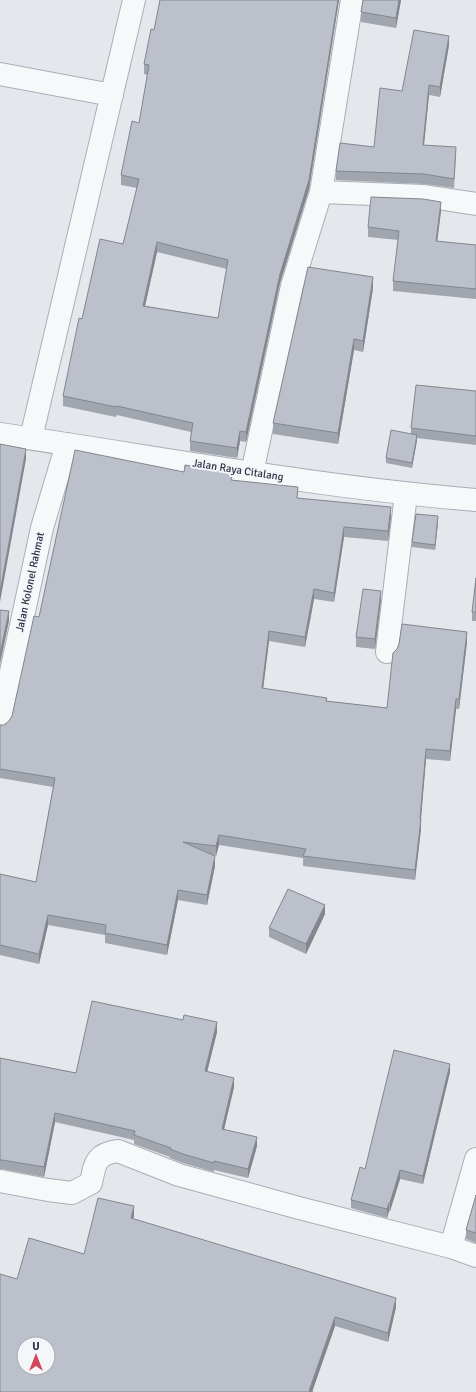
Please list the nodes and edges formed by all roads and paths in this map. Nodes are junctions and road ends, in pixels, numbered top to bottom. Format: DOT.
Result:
graph roads {
  1 [pos="134,0"];
  2 [pos="352,0"];
  3 [pos="0,74"];
  4 [pos="112,95"];
  5 [pos="321,192"];
  6 [pos="476,204"];
  7 [pos="0,434"];
  8 [pos="31,438"];
  9 [pos="67,444"];
  10 [pos="252,473"];
  11 [pos="406,494"];
  12 [pos="476,500"];
  13 [pos="387,652"];
  14 [pos="0,723"];
  15 [pos="476,1160"];
  16 [pos="0,1181"];
  17 [pos="451,1247"];
  18 [pos="476,1256"];
  1 -- 4 [label="street"];
  2 -- 5 [label="street"];
  3 -- 4 [label="street"];
  4 -- 8 [label="street"];
  5 -- 6 [label="street"];
  5 -- 10 [label="street"];
  7 -- 8 [label="street, Jalan Raya Citalang"];
  8 -- 9 [label="street, Jalan Raya Citalang"];
  9 -- 10 [label="street, Jalan Raya Citalang"];
  9 -- 14 [label="street, Jalan Kolonel Rahmat"];
  10 -- 11 [label="street, Jalan Raya Citalang"];
  11 -- 12 [label="street, Jalan Raya Citalang"];
  11 -- 13 [label="street"];
  15 -- 17 [label="street"];
  16 -- 17 [label="street"];
  17 -- 18 [label="street"];
}
